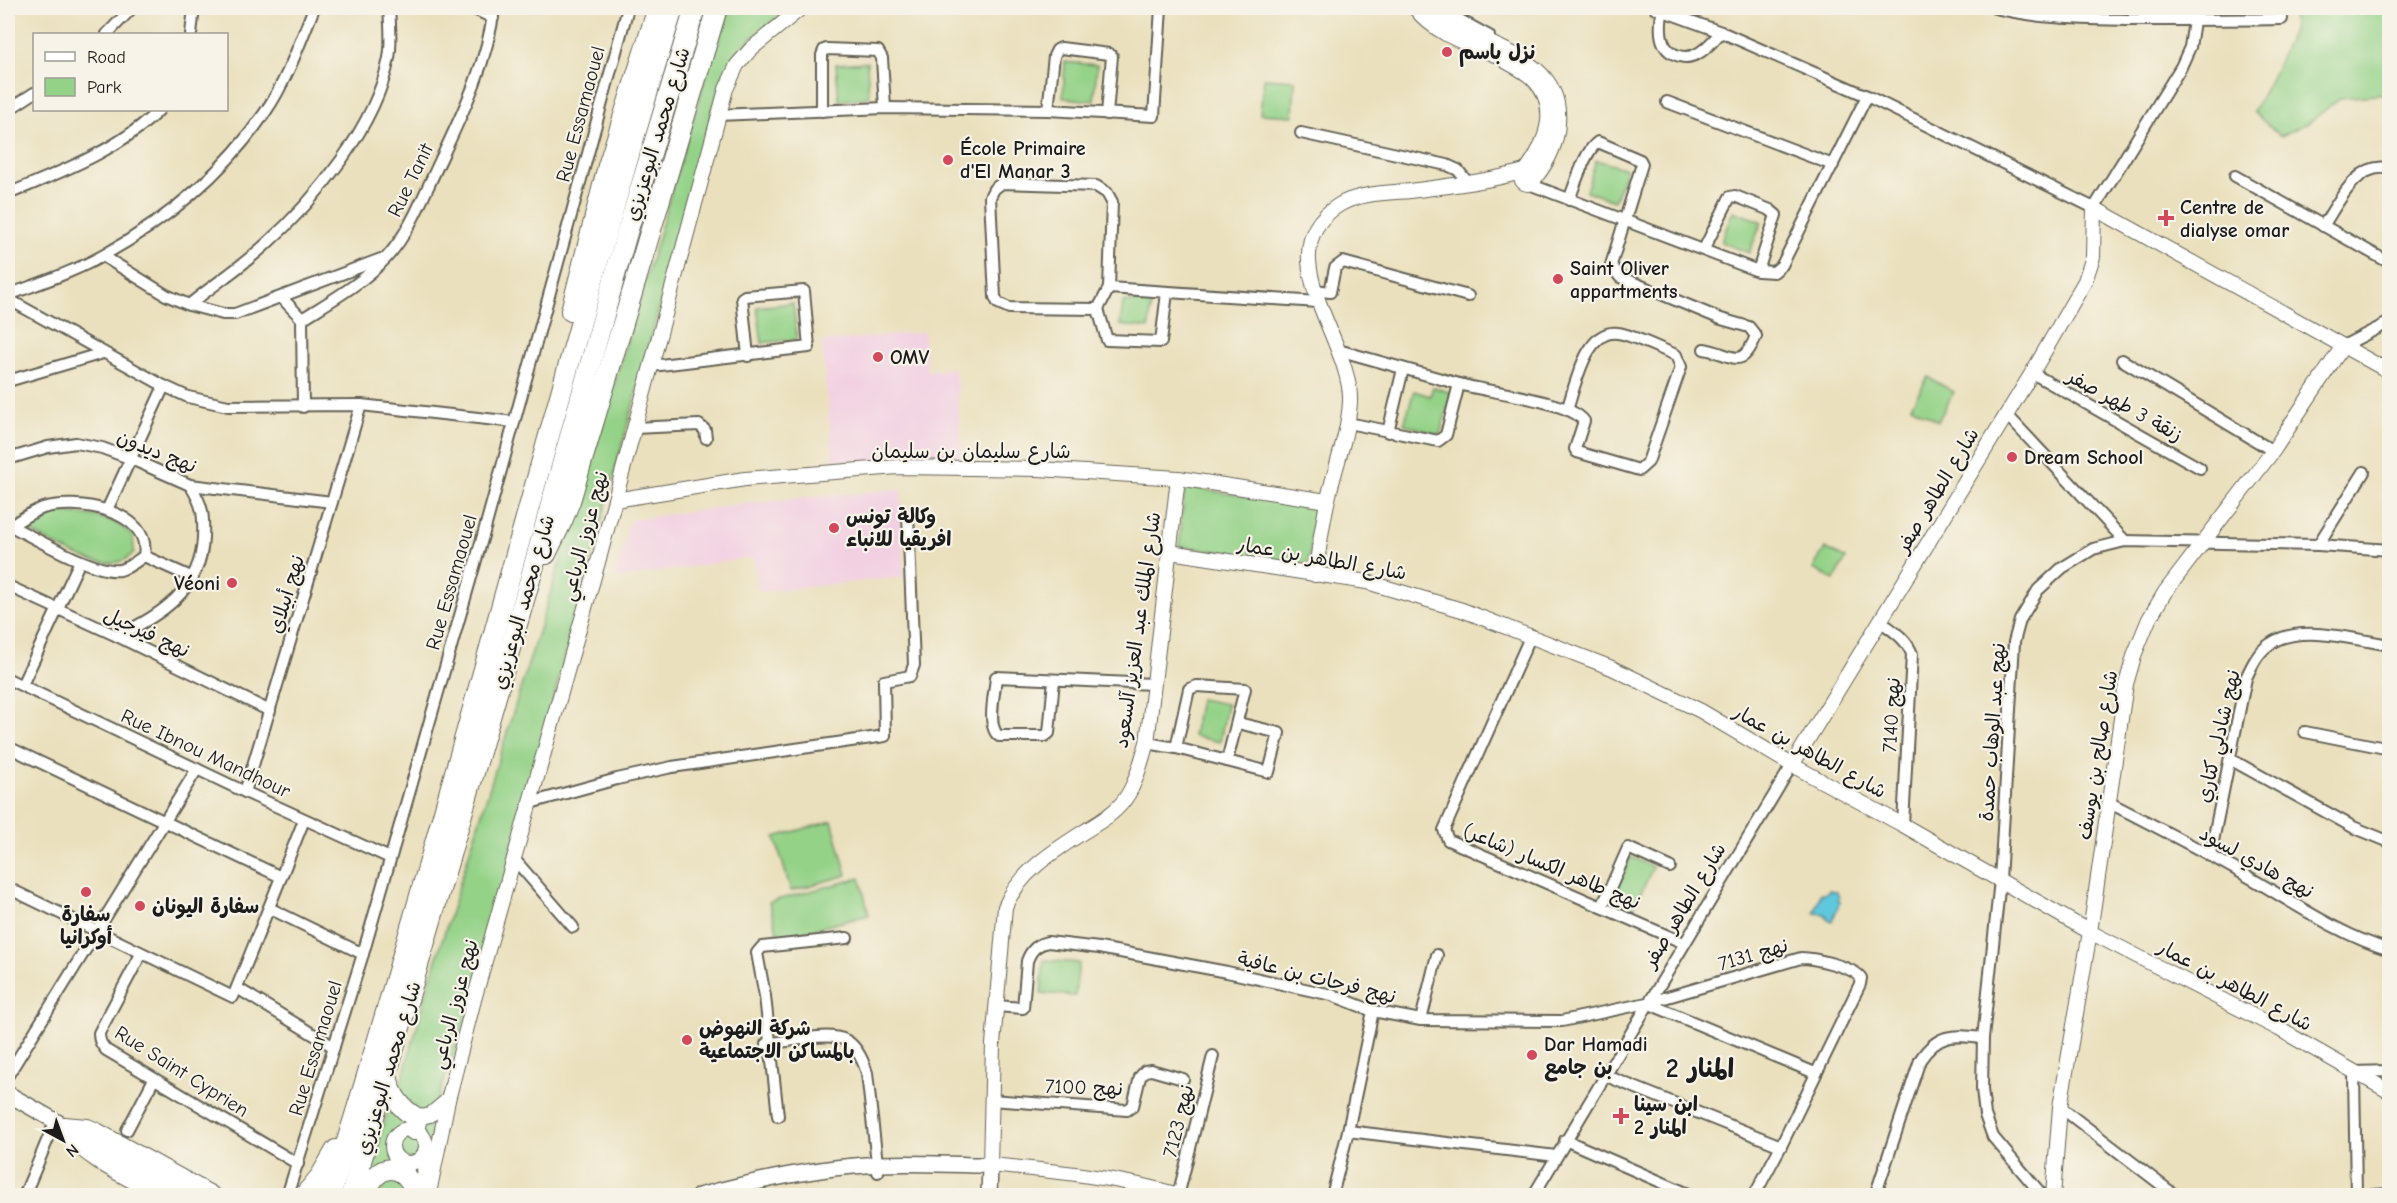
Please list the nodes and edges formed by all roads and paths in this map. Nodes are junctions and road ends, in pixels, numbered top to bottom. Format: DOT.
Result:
graph roads {
  1 [pos="132,8"];
  2 [pos="194,8"];
  3 [pos="314,8"];
  4 [pos="389,8"];
  5 [pos="472,8"];
  6 [pos="628,8"];
  7 [pos="658,8"];
  8 [pos="674,8"];
  9 [pos="695,8"];
  10 [pos="717,8"];
  11 [pos="801,8"];
  12 [pos="1161,8"];
  13 [pos="1415,8"];
  14 [pos="1428,8"];
  15 [pos="1443,8"];
  16 [pos="1660,8"];
  17 [pos="1995,8"];
  18 [pos="494,13"];
  19 [pos="2282,19"];
  20 [pos="2194,21"];
  21 [pos="1721,32"];
  22 [pos="108,33"];
  23 [pos="191,33"];
  24 [pos="1495,55"];
  25 [pos="1533,66"];
  26 [pos="33,94"];
  27 [pos="1867,96"];
  28 [pos="1667,102"];
  29 [pos="885,108"];
  30 [pos="8,110"];
  31 [pos="1048,110"];
  32 [pos="158,111"];
  33 [pos="822,111"];
  34 [pos="1107,114"];
  35 [pos="718,115"];
  36 [pos="1301,133"];
  37 [pos="1833,165"];
  38 [pos="2390,169"];
  39 [pos="2235,176"];
  40 [pos="1528,177"];
  41 [pos="1468,183"];
  42 [pos="8,194"];
  43 [pos="1569,200"];
  44 [pos="2094,208"];
  45 [pos="1624,219"];
  46 [pos="2323,226"];
  47 [pos="1704,249"];
  48 [pos="103,256"];
  49 [pos="388,256"];
  50 [pos="2390,263"];
  51 [pos="1758,271"];
  52 [pos="1109,288"];
  53 [pos="1167,292"];
  54 [pos="1317,296"];
  55 [pos="1468,296"];
  56 [pos="8,297"];
  57 [pos="282,298"];
  58 [pos="189,305"];
  59 [pos="1098,309"];
  60 [pos="302,319"];
  61 [pos="2390,322"];
  62 [pos="2343,346"];
  63 [pos="1704,349"];
  64 [pos="1338,351"];
  65 [pos="103,353"];
  66 [pos="748,356"];
  67 [pos="2122,360"];
  68 [pos="569,365"];
  69 [pos="652,366"];
  70 [pos="1403,369"];
  71 [pos="2390,372"];
  72 [pos="2032,373"];
  73 [pos="8,381"];
  74 [pos="1459,384"];
  75 [pos="164,386"];
  76 [pos="361,405"];
  77 [pos="303,406"];
  78 [pos="1567,410"];
  79 [pos="2006,414"];
  80 [pos="514,422"];
  81 [pos="1348,423"];
  82 [pos="634,428"];
  83 [pos="1388,432"];
  84 [pos="706,438"];
  85 [pos="2273,451"];
  86 [pos="129,458"];
  87 [pos="8,459"];
  88 [pos="2200,468"];
  89 [pos="2364,472"];
  90 [pos="1178,478"];
  91 [pos="190,485"];
  92 [pos="615,500"];
  93 [pos="1327,501"];
  94 [pos="332,502"];
  95 [pos="107,510"];
  96 [pos="908,515"];
  97 [pos="9,525"];
  98 [pos="2125,541"];
  99 [pos="2202,543"];
  100 [pos="2318,545"];
  101 [pos="2390,550"];
  102 [pos="1170,552"];
  103 [pos="144,556"];
  104 [pos="81,561"];
  105 [pos="1315,575"];
  106 [pos="531,576"];
  107 [pos="193,578"];
  108 [pos="8,586"];
  109 [pos="57,610"];
  110 [pos="1880,621"];
  111 [pos="1531,635"];
  112 [pos="117,636"];
  113 [pos="2390,645"];
  114 [pos="8,679"];
  115 [pos="1054,680"];
  116 [pos="1154,684"];
  117 [pos="22,685"];
  118 [pos="270,711"];
  119 [pos="1238,723"];
  120 [pos="2305,732"];
  121 [pos="1147,743"];
  122 [pos="8,747"];
  123 [pos="1176,748"];
  124 [pos="2390,749"];
  125 [pos="2230,759"];
  126 [pos="1227,761"];
  127 [pos="1792,765"];
  128 [pos="197,769"];
  129 [pos="245,792"];
  130 [pos="2108,802"];
  131 [pos="530,803"];
  132 [pos="304,820"];
  133 [pos="165,822"];
  134 [pos="1903,825"];
  135 [pos="2390,842"];
  136 [pos="2210,856"];
  137 [pos="390,858"];
  138 [pos="514,860"];
  139 [pos="1670,867"];
  140 [pos="281,877"];
  141 [pos="2000,880"];
  142 [pos="8,888"];
  143 [pos="1602,907"];
  144 [pos="269,908"];
  145 [pos="573,927"];
  146 [pos="96,930"];
  147 [pos="2090,932"];
  148 [pos="847,938"];
  149 [pos="1683,943"];
  150 [pos="2390,950"];
  151 [pos="141,954"];
  152 [pos="363,954"];
  153 [pos="1437,955"];
  154 [pos="235,992"];
  155 [pos="1647,1003"];
  156 [pos="996,1006"];
  157 [pos="1373,1011"];
  158 [pos="1421,1020"];
  159 [pos="1983,1038"];
  160 [pos="768,1044"];
  161 [pos="334,1047"];
  162 [pos="1213,1056"];
  163 [pos="2390,1071"];
  164 [pos="2354,1072"];
  165 [pos="1815,1073"];
  166 [pos="387,1075"];
  167 [pos="8,1076"];
  168 [pos="1604,1076"];
  169 [pos="154,1079"];
  170 [pos="1183,1079"];
  171 [pos="2390,1092"];
  172 [pos="8,1094"];
  173 [pos="991,1100"];
  174 [pos="447,1105"];
  175 [pos="2060,1107"];
  176 [pos="778,1116"];
  177 [pos="353,1122"];
  178 [pos="59,1124"];
  179 [pos="127,1130"];
  180 [pos="1348,1131"];
  181 [pos="420,1137"];
  182 [pos="1565,1140"];
  183 [pos="1781,1146"];
  184 [pos="1556,1156"];
  185 [pos="298,1164"];
  186 [pos="990,1165"];
  187 [pos="401,1166"];
  188 [pos="878,1168"];
  189 [pos="320,1177"];
  190 [pos="2390,1194"];
  191 [pos="1179,1195"];
  192 [pos="2356,1195"];
  193 [pos="24,1196"];
  194 [pos="166,1196"];
  195 [pos="187,1196"];
  196 [pos="210,1196"];
  197 [pos="287,1196"];
  198 [pos="304,1196"];
  199 [pos="330,1196"];
  200 [pos="351,1196"];
  201 [pos="361,1196"];
  202 [pos="413,1196"];
  203 [pos="427,1196"];
  204 [pos="699,1196"];
  205 [pos="731,1196"];
  206 [pos="988,1196"];
  207 [pos="1332,1196"];
  208 [pos="1533,1196"];
  209 [pos="1694,1196"];
  210 [pos="1754,1196"];
  211 [pos="1875,1196"];
  212 [pos="2043,1196"];
  213 [pos="2053,1196"];
  214 [pos="2176,1196"];
  1 -- 22 [label="street"];
  2 -- 23 [label="street"];
  3 -- 48 [label="street"];
  4 -- 58 [label="street"];
  5 -- 18 [label="street"];
  6 -- 80 [label="street, Rue Essamaouel"];
  7 -- 68 [label="highway"];
  8 -- 68 [label="highway, شارع محمد البوعزيزي"];
  9 -- 106 [label="highway, شارع محمد البوعزيزي"];
  10 -- 106 [label="highway"];
  11 -- 35 [label="street, نهج عزوز الرباعي"];
  12 -- 34 [label="street"];
  13 -- 24 [label="street"];
  14 -- 24 [label="street"];
  14 -- 25 [label="street"];
  15 -- 25 [label="street"];
  16 -- 21 [label="street"];
  16 -- 21 [label="street"];
  17 -- 20 [label="street"];
  18 -- 49 [label="street, Rue Tanit"];
  19 -- 20 [label="street"];
  20 -- 44 [label="street"];
  21 -- 27 [label="street"];
  24 -- 40 [label="street"];
  25 -- 40 [label="street"];
  26 -- 30 [label="street"];
  27 -- 37 [label="street"];
  27 -- 44 [label="street"];
  28 -- 37 [label="street"];
  29 -- 31 [label="street"];
  29 -- 33 [label="street"];
  29 -- 33 [label="street"];
  31 -- 34 [label="street"];
  31 -- 34 [label="street"];
  32 -- 42 [label="street"];
  33 -- 35 [label="street"];
  35 -- 69 [label="street, نهج عزوز الرباعي"];
  36 -- 41 [label="street"];
  37 -- 51 [label="street"];
  38 -- 46 [label="street"];
  39 -- 46 [label="street"];
  40 -- 41 [label="street"];
  40 -- 43 [label="street"];
  41 -- 54 [label="street"];
  43 -- 45 [label="street"];
  43 -- 45 [label="street"];
  44 -- 62 [label="street"];
  44 -- 72 [label="street, شارع الطاهر صفر"];
  45 -- 47 [label="street"];
  45 -- 63 [label="street"];
  46 -- 50 [label="street"];
  47 -- 51 [label="street"];
  47 -- 51 [label="street"];
  48 -- 56 [label="street"];
  48 -- 58 [label="street"];
  49 -- 57 [label="street"];
  49 -- 60 [label="street, Rue Tanit"];
  52 -- 53 [label="street"];
  52 -- 59 [label="street"];
  52 -- 59 [label="street"];
  53 -- 54 [label="street"];
  53 -- 59 [label="street"];
  54 -- 55 [label="street"];
  54 -- 64 [label="street"];
  56 -- 65 [label="street"];
  57 -- 58 [label="street"];
  57 -- 60 [label="street"];
  60 -- 77 [label="street"];
  61 -- 62 [label="street"];
  62 -- 71 [label="street"];
  62 -- 85 [label="street, شارع صالح بن يوسف"];
  64 -- 70 [label="street"];
  64 -- 81 [label="street"];
  65 -- 73 [label="street"];
  65 -- 75 [label="street"];
  66 -- 66 [label="street"];
  66 -- 69 [label="street"];
  67 -- 85 [label="street"];
  68 -- 177 [label="highway, شارع محمد البوعزيزي"];
  69 -- 82 [label="street, نهج عزوز الرباعي"];
  70 -- 74 [label="street"];
  70 -- 83 [label="street"];
  72 -- 79 [label="street, شارع الطاهر صفر"];
  72 -- 88 [label="street, زنقة 3 طهر صفر"];
  74 -- 78 [label="street"];
  74 -- 83 [label="street"];
  75 -- 77 [label="street"];
  75 -- 86 [label="street"];
  76 -- 77 [label="street"];
  76 -- 80 [label="street"];
  76 -- 94 [label="street, نهج أبيلاي"];
  78 -- 78 [label="street"];
  79 -- 98 [label="street"];
  79 -- 110 [label="street, شارع الطاهر صفر"];
  80 -- 137 [label="street, Rue Essamaouel"];
  81 -- 83 [label="street"];
  81 -- 93 [label="street"];
  82 -- 84 [label="street"];
  82 -- 92 [label="street, نهج عزوز الرباعي"];
  85 -- 99 [label="street, شارع صالح بن يوسف"];
  86 -- 87 [label="street, نهج ديدون"];
  86 -- 91 [label="street, نهج ديدون"];
  86 -- 95 [label="street"];
  89 -- 100 [label="street"];
  90 -- 92 [label="street, شارع سليمان بن سليمان"];
  90 -- 93 [label="street, شارع سليمان بن سليمان"];
  90 -- 102 [label="street, شارع الملك عبد العزيز آلسعود"];
  91 -- 94 [label="street, نهج ديدون"];
  91 -- 107 [label="street"];
  92 -- 131 [label="street, نهج عزوز الرباعي"];
  93 -- 105 [label="street"];
  94 -- 118 [label="street, نهج أبيلاي"];
  95 -- 97 [label="street"];
  95 -- 103 [label="street"];
  96 -- 131 [label="street"];
  97 -- 104 [label="street"];
  98 -- 99 [label="street, نهج عبد الوهاب حمدة"];
  98 -- 141 [label="street, نهج عبد الوهاب حمدة"];
  99 -- 100 [label="street, نهج عبد الوهاب حمدة"];
  99 -- 130 [label="street, شارع صالح بن يوسف"];
  100 -- 101 [label="street, نهج عبد الوهاب حمدة"];
  102 -- 105 [label="street, شارع الطاهر بن عمار"];
  102 -- 116 [label="street, شارع الملك عبد العزيز آلسعود"];
  103 -- 104 [label="street"];
  103 -- 107 [label="street"];
  104 -- 109 [label="street"];
  105 -- 111 [label="street, شارع الطاهر بن عمار"];
  106 -- 166 [label="highway, شارع محمد البوعزيزي"];
  107 -- 112 [label="street"];
  108 -- 109 [label="street, نهج فيرجيل"];
  109 -- 112 [label="street, نهج فيرجيل"];
  109 -- 117 [label="street"];
  110 -- 127 [label="street, شارع الطاهر صفر"];
  110 -- 134 [label="street, نهج 7140"];
  111 -- 127 [label="street, شارع الطاهر بن عمار"];
  111 -- 143 [label="street, نهج طاهر الكسار (شاعر)"];
  112 -- 118 [label="street, نهج فيرجيل"];
  113 -- 125 [label="street, نهج شادلي كتاري"];
  114 -- 117 [label="street, Rue Ibnou Mandhour"];
  115 -- 115 [label="street"];
  115 -- 116 [label="street"];
  116 -- 121 [label="street, شارع الملك عبد العزيز آلسعود"];
  117 -- 128 [label="street, Rue Ibnou Mandhour"];
  118 -- 129 [label="street, نهج أبيلاي"];
  119 -- 123 [label="street"];
  119 -- 126 [label="street"];
  119 -- 126 [label="street"];
  120 -- 124 [label="street"];
  121 -- 123 [label="street"];
  121 -- 156 [label="street, شارع الملك عبد العزيز آلسعود"];
  122 -- 133 [label="street"];
  123 -- 126 [label="street"];
  125 -- 135 [label="street"];
  125 -- 136 [label="street, نهج شادلي كتاري"];
  127 -- 134 [label="street, شارع الطاهر بن عمار"];
  127 -- 149 [label="street, شارع الطاهر صفر"];
  128 -- 129 [label="street, Rue Ibnou Mandhour"];
  128 -- 133 [label="street"];
  129 -- 132 [label="street, Rue Ibnou Mandhour"];
  130 -- 136 [label="street, نهج هادي لسود"];
  130 -- 147 [label="street, شارع صالح بن يوسف"];
  131 -- 138 [label="street, نهج عزوز الرباعي"];
  132 -- 137 [label="street, Rue Ibnou Mandhour"];
  132 -- 140 [label="street"];
  133 -- 140 [label="street"];
  133 -- 146 [label="street"];
  134 -- 141 [label="street, شارع الطاهر بن عمار"];
  136 -- 150 [label="street, نهج هادي لسود"];
  137 -- 152 [label="street, Rue Essamaouel"];
  138 -- 145 [label="street"];
  138 -- 174 [label="street, نهج عزوز الرباعي"];
  139 -- 143 [label="street"];
  140 -- 144 [label="street"];
  141 -- 147 [label="street, شارع الطاهر بن عمار"];
  141 -- 159 [label="street, نهج عبد الوهاب حمدة"];
  142 -- 146 [label="street"];
  143 -- 149 [label="street, نهج طاهر الكسار (شاعر)"];
  144 -- 152 [label="street"];
  144 -- 154 [label="street"];
  146 -- 151 [label="street"];
  146 -- 167 [label="street"];
  147 -- 164 [label="street, شارع الطاهر بن عمار"];
  147 -- 175 [label="street, شارع صالح بن يوسف"];
  148 -- 160 [label="street"];
  149 -- 155 [label="street, شارع الطاهر صفر"];
  151 -- 154 [label="street"];
  151 -- 169 [label="street, Rue Saint Cyprien"];
  152 -- 161 [label="street, Rue Essamaouel"];
  153 -- 158 [label="street"];
  154 -- 161 [label="street"];
  155 -- 158 [label="street, نهج فرحات بن عافية"];
  155 -- 165 [label="street"];
  155 -- 165 [label="street, نهج 7131"];
  155 -- 168 [label="street, شارع الطاهر صفر"];
  156 -- 157 [label="street, نهج فرحات بن عافية"];
  156 -- 173 [label="street, شارع الملك عبد العزيز آلسعود"];
  157 -- 158 [label="street, نهج فرحات بن عافية"];
  157 -- 180 [label="street"];
  159 -- 211 [label="street"];
  159 -- 212 [label="street, نهج عبد الوهاب حمدة"];
  160 -- 176 [label="street"];
  160 -- 188 [label="street"];
  161 -- 185 [label="street, Rue Essamaouel"];
  162 -- 191 [label="street, نهج 7123"];
  163 -- 164 [label="street"];
  164 -- 171 [label="street, شارع الطاهر بن عمار"];
  164 -- 192 [label="street"];
  165 -- 183 [label="street"];
  166 -- 181 [label="highway"];
  166 -- 200 [label="highway, شارع محمد البوعزيزي"];
  168 -- 182 [label="street, شارع الطاهر صفر"];
  168 -- 183 [label="street"];
  169 -- 179 [label="street"];
  169 -- 185 [label="street, Rue Saint Cyprien"];
  170 -- 173 [label="street, نهج 7100"];
  172 -- 178 [label="main road"];
  173 -- 186 [label="street, شارع الملك عبد العزيز آلسعود"];
  174 -- 181 [label="street, نهج عزوز الرباعي"];
  174 -- 181 [label="street, نهج عزوز الرباعي"];
  174 -- 203 [label="street, نهج عزوز الرباعي"];
  175 -- 213 [label="street, شارع صالح بن يوسف"];
  175 -- 214 [label="street"];
  177 -- 189 [label="highway"];
  177 -- 199 [label="highway, شارع محمد البوعزيزي"];
  178 -- 193 [label="street"];
  178 -- 194 [label="highway"];
  178 -- 195 [label="main road"];
  178 -- 196 [label="highway"];
  180 -- 184 [label="street"];
  180 -- 207 [label="street"];
  181 -- 187 [label="street"];
  181 -- 187 [label="street"];
  181 -- 203 [label="main road"];
  182 -- 184 [label="street, شارع الطاهر صفر"];
  182 -- 209 [label="street"];
  183 -- 210 [label="street"];
  184 -- 208 [label="street, شارع الطاهر صفر"];
  185 -- 189 [label="street, Rue Saint Cyprien"];
  185 -- 197 [label="street, Rue Essamaouel"];
  186 -- 188 [label="main road"];
  186 -- 191 [label="street"];
  186 -- 206 [label="main road, شارع الملك عبد العزيز آلسعود"];
  187 -- 201 [label="highway"];
  187 -- 202 [label="highway"];
  188 -- 204 [label="main road"];
  188 -- 205 [label="main road"];
  189 -- 198 [label="highway"];
  190 -- 192 [label="street"];
}
